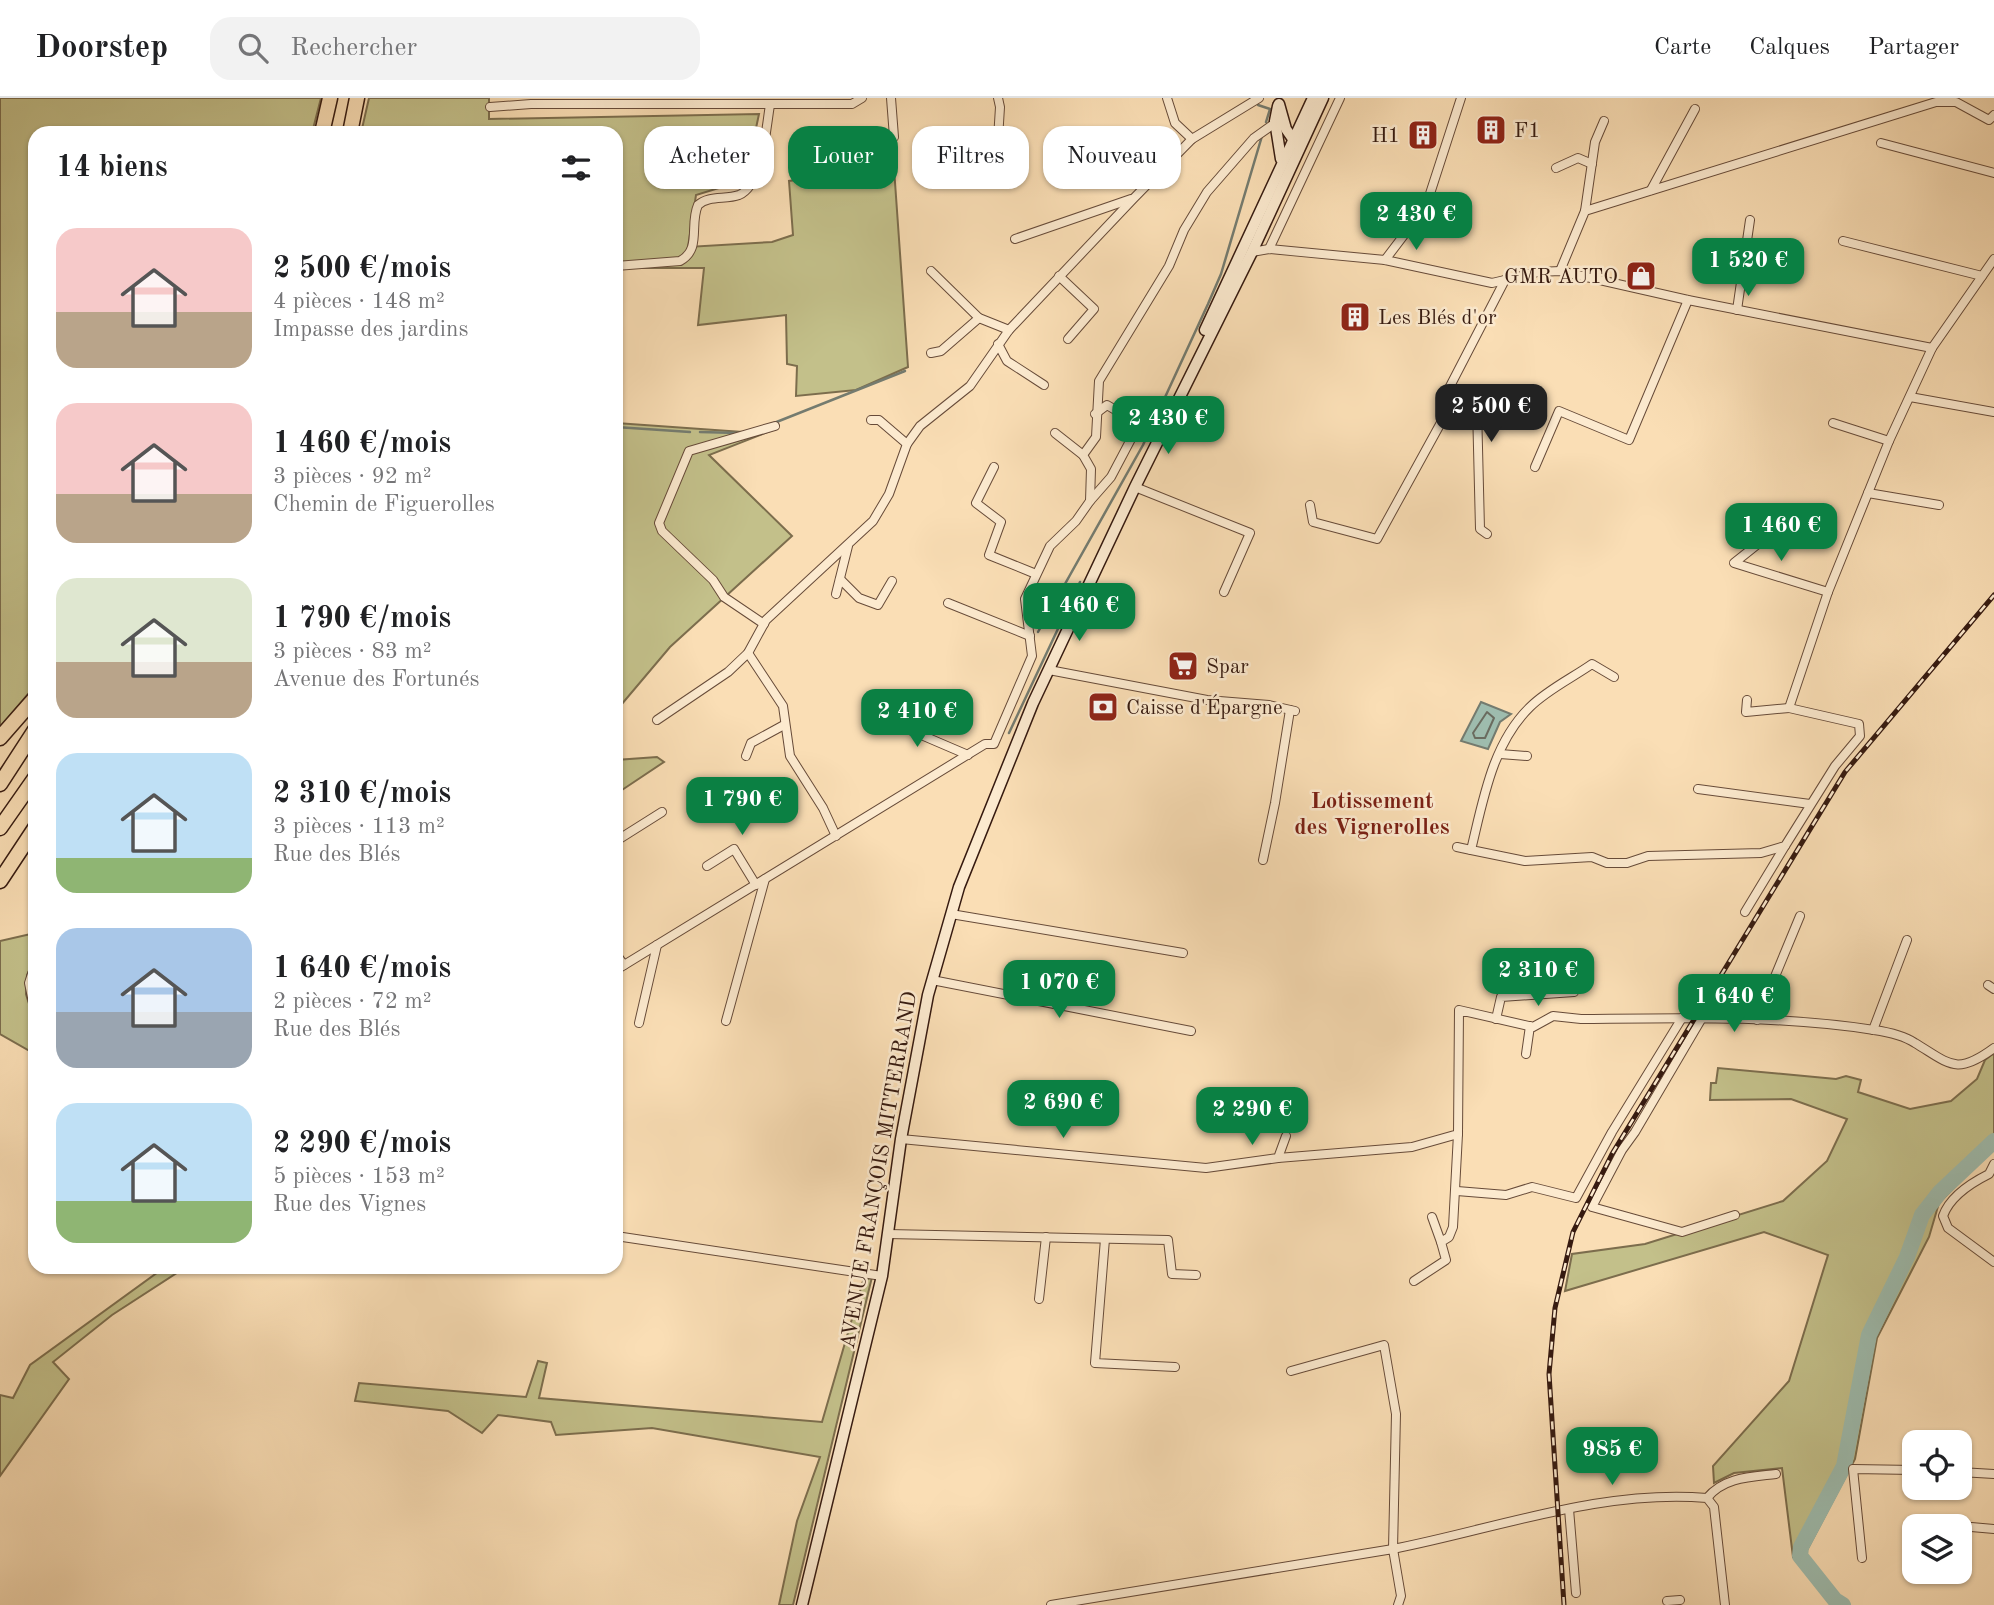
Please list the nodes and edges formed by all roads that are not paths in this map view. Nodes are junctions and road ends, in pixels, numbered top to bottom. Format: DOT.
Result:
graph roads {
  1 [pos="330,98"];
  2 [pos="357,98"];
  3 [pos="862,98"];
  4 [pos="891,98"];
  5 [pos="998,98"];
  6 [pos="1167,98"];
  7 [pos="1259,98"];
  8 [pos="1313,98"];
  9 [pos="1323,98"];
  10 [pos="1340,98"];
  11 [pos="1461,98"];
  12 [pos="1279,101"];
  13 [pos="769,105"];
  14 [pos="490,107"];
  15 [pos="1695,109"];
  16 [pos="1994,116"];
  17 [pos="1279,120"];
  18 [pos="1604,121"];
  19 [pos="324,126"];
  20 [pos="351,126"];
  21 [pos="893,126"];
  22 [pos="999,126"];
  23 [pos="1293,136"];
  24 [pos="1192,139"];
  25 [pos="1881,143"];
  26 [pos="1181,150"];
  27 [pos="1281,162"];
  28 [pos="1591,164"];
  29 [pos="1556,168"];
  30 [pos="1994,173"];
  31 [pos="1143,189"];
  32 [pos="1651,191"];
  33 [pos="1134,198"];
  34 [pos="1585,211"];
  35 [pos="1750,220"];
  36 [pos="1262,232"];
  37 [pos="1015,239"];
  38 [pos="1843,241"];
  39 [pos="1269,249"];
  40 [pos="1252,252"];
  41 [pos="1994,259"];
  42 [pos="1385,260"];
  43 [pos="623,265"];
  44 [pos="931,271"];
  45 [pos="1560,271"];
  46 [pos="1059,276"];
  47 [pos="1982,276"];
  48 [pos="1505,279"];
  49 [pos="1688,300"];
  50 [pos="1737,310"];
  51 [pos="979,317"];
  52 [pos="1009,330"];
  53 [pos="1068,339"];
  54 [pos="998,344"];
  55 [pos="1932,348"];
  56 [pos="931,353"];
  57 [pos="1044,385"];
  58 [pos="1910,397"];
  59 [pos="1454,399"];
  60 [pos="1172,410"];
  61 [pos="1994,412"];
  62 [pos="1096,414"];
  63 [pos="871,421"];
  64 [pos="1833,423"];
  65 [pos="775,426"];
  66 [pos="1055,433"];
  67 [pos="1889,441"];
  68 [pos="907,444"];
  69 [pos="1083,455"];
  70 [pos="994,467"];
  71 [pos="1535,467"];
  72 [pos="1135,487"];
  73 [pos="1868,493"];
  74 [pos="1090,501"];
  75 [pos="1310,505"];
  76 [pos="1939,505"];
  77 [pos="1783,524"];
  78 [pos="1487,534"];
  79 [pos="849,543"];
  80 [pos="1036,574"];
  81 [pos="840,579"];
  82 [pos="892,581"];
  83 [pos="1224,592"];
  84 [pos="1828,592"];
  85 [pos="836,594"];
  86 [pos="948,603"];
  87 [pos="764,624"];
  88 [pos="1030,636"];
  89 [pos="748,653"];
  90 [pos="1049,670"];
  91 [pos="1614,677"];
  92 [pos="1747,700"];
  93 [pos="28,706"];
  94 [pos="1789,708"];
  95 [pos="877,716"];
  96 [pos="657,720"];
  97 [pos="784,725"];
  98 [pos="0,738"];
  99 [pos="28,741"];
  100 [pos="1500,754"];
  101 [pos="968,755"];
  102 [pos="746,756"];
  103 [pos="1527,756"];
  104 [pos="0,783"];
  105 [pos="28,788"];
  106 [pos="1698,789"];
  107 [pos="1811,804"];
  108 [pos="662,812"];
  109 [pos="0,828"];
  110 [pos="836,836"];
  111 [pos="623,837"];
  112 [pos="28,839"];
  113 [pos="1785,846"];
  114 [pos="1457,847"];
  115 [pos="1471,850"];
  116 [pos="1262,860"];
  117 [pos="707,866"];
  118 [pos="765,879"];
  119 [pos="0,881"];
  120 [pos="756,885"];
  121 [pos="1745,912"];
  122 [pos="951,914"];
  123 [pos="1800,916"];
  124 [pos="1907,940"];
  125 [pos="656,945"];
  126 [pos="1183,953"];
  127 [pos="623,966"];
  128 [pos="932,980"];
  129 [pos="1574,992"];
  130 [pos="1682,1018"];
  131 [pos="1702,1018"];
  132 [pos="1496,1019"];
  133 [pos="1757,1020"];
  134 [pos="726,1021"];
  135 [pos="639,1023"];
  136 [pos="1530,1026"];
  137 [pos="1873,1030"];
  138 [pos="1191,1031"];
  139 [pos="1994,1048"];
  140 [pos="1525,1054"];
  141 [pos="1612,1132"];
  142 [pos="1458,1134"];
  143 [pos="1286,1136"];
  144 [pos="901,1139"];
  145 [pos="1627,1142"];
  146 [pos="1278,1158"];
  147 [pos="1994,1164"];
  148 [pos="1457,1191"];
  149 [pos="1735,1215"];
  150 [pos="1433,1217"];
  151 [pos="888,1234"];
  152 [pos="623,1237"];
  153 [pos="1046,1237"];
  154 [pos="1105,1239"];
  155 [pos="1441,1242"];
  156 [pos="1994,1262"];
  157 [pos="1196,1275"];
  158 [pos="882,1276"];
  159 [pos="1413,1281"];
  160 [pos="1039,1299"];
  161 [pos="1175,1367"];
  162 [pos="1290,1371"];
  163 [pos="1902,1470"];
  164 [pos="1972,1473"];
  165 [pos="1776,1474"];
  166 [pos="1994,1474"];
  167 [pos="1707,1499"];
  168 [pos="1569,1509"];
  169 [pos="1972,1527"];
  170 [pos="1994,1529"];
  171 [pos="1393,1549"];
  172 [pos="1862,1558"];
  173 [pos="1576,1593"];
  174 [pos="1680,1600"];
  175 [pos="1665,1602"];
  176 [pos="803,1605"];
  177 [pos="1051,1605"];
  178 [pos="1398,1605"];
  179 [pos="1726,1605"];
  1 -- 19 [label="highway"];
  2 -- 20 [label="highway"];
  3 -- 13 [label="street"];
  4 -- 21 [label="street"];
  5 -- 22 [label="street"];
  6 -- 24 [label="street"];
  7 -- 24 [label="street"];
  8 -- 23 [label="main road"];
  9 -- 36 [label="main road"];
  10 -- 39 [label="street"];
  11 -- 42 [label="street"];
  12 -- 17 [label="main road"];
  13 -- 14 [label="street"];
  13 -- 43 [label="street"];
  15 -- 32 [label="street"];
  16 -- 32 [label="street"];
  17 -- 23 [label="main road"];
  17 -- 27 [label="main road"];
  17 -- 62 [label="street"];
  18 -- 28 [label="street"];
  23 -- 27 [label="main road"];
  23 -- 36 [label="main road"];
  24 -- 26 [label="street"];
  25 -- 30 [label="street"];
  27 -- 60 [label="main road"];
  28 -- 29 [label="street"];
  28 -- 34 [label="street"];
  31 -- 33 [label="street"];
  32 -- 34 [label="street"];
  33 -- 37 [label="street"];
  33 -- 46 [label="street"];
  34 -- 45 [label="street"];
  35 -- 50 [label="street"];
  36 -- 39 [label="street"];
  36 -- 40 [label="main road"];
  38 -- 47 [label="street"];
  39 -- 40 [label="street"];
  39 -- 42 [label="street"];
  40 -- 60 [label="main road"];
  41 -- 47 [label="street"];
  42 -- 48 [label="street"];
  44 -- 51 [label="street"];
  45 -- 48 [label="street"];
  45 -- 49 [label="street"];
  46 -- 52 [label="street"];
  46 -- 53 [label="street"];
  47 -- 55 [label="street"];
  48 -- 59 [label="street"];
  49 -- 50 [label="street"];
  49 -- 71 [label="street"];
  50 -- 55 [label="street"];
  51 -- 52 [label="street"];
  51 -- 56 [label="street"];
  52 -- 54 [label="street"];
  54 -- 57 [label="street"];
  54 -- 68 [label="street"];
  55 -- 58 [label="street"];
  58 -- 61 [label="street"];
  58 -- 67 [label="street"];
  59 -- 75 [label="street"];
  59 -- 78 [label="street"];
  60 -- 72 [label="main road, AVENUE FRANÇOIS MITTERRAND"];
  62 -- 69 [label="street"];
  62 -- 74 [label="street"];
  63 -- 68 [label="street"];
  64 -- 67 [label="street"];
  65 -- 87 [label="street"];
  66 -- 69 [label="street"];
  67 -- 73 [label="street"];
  68 -- 79 [label="street"];
  69 -- 74 [label="street"];
  70 -- 80 [label="street"];
  72 -- 83 [label="street"];
  72 -- 90 [label="main road, AVENUE FRANÇOIS MITTERRAND"];
  73 -- 76 [label="street"];
  73 -- 84 [label="street"];
  74 -- 80 [label="street"];
  77 -- 84 [label="street"];
  79 -- 81 [label="street"];
  79 -- 87 [label="street"];
  80 -- 88 [label="street"];
  81 -- 82 [label="street"];
  81 -- 85 [label="street"];
  84 -- 94 [label="street"];
  86 -- 88 [label="street"];
  87 -- 89 [label="street"];
  88 -- 101 [label="street"];
  89 -- 96 [label="street"];
  89 -- 97 [label="street"];
  90 -- 116 [label="street"];
  90 -- 122 [label="main road, AVENUE FRANÇOIS MITTERRAND"];
  91 -- 100 [label="street"];
  92 -- 94 [label="street"];
  93 -- 98 [label="highway"];
  94 -- 107 [label="street"];
  95 -- 101 [label="street"];
  97 -- 102 [label="street"];
  97 -- 110 [label="street"];
  99 -- 104 [label="highway"];
  100 -- 103 [label="street"];
  100 -- 115 [label="street"];
  101 -- 110 [label="street"];
  105 -- 109 [label="highway"];
  106 -- 107 [label="street"];
  107 -- 113 [label="street"];
  108 -- 111 [label="street"];
  110 -- 118 [label="street"];
  112 -- 119 [label="highway"];
  113 -- 115 [label="street"];
  113 -- 121 [label="street"];
  114 -- 115 [label="street"];
  117 -- 120 [label="street"];
  118 -- 120 [label="street"];
  118 -- 134 [label="street"];
  120 -- 125 [label="street"];
  122 -- 126 [label="street"];
  122 -- 128 [label="main road, AVENUE FRANÇOIS MITTERRAND"];
  123 -- 133 [label="street"];
  124 -- 137 [label="street"];
  125 -- 127 [label="street"];
  125 -- 135 [label="street"];
  128 -- 138 [label="street"];
  128 -- 144 [label="main road, AVENUE FRANÇOIS MITTERRAND"];
  129 -- 132 [label="street"];
  130 -- 131 [label="street"];
  130 -- 136 [label="street"];
  130 -- 141 [label="street"];
  131 -- 133 [label="street"];
  131 -- 145 [label="street"];
  132 -- 136 [label="street"];
  132 -- 142 [label="street"];
  133 -- 137 [label="street"];
  136 -- 140 [label="street"];
  137 -- 139 [label="street"];
  141 -- 145 [label="street"];
  141 -- 148 [label="street"];
  142 -- 146 [label="street"];
  142 -- 148 [label="street"];
  143 -- 146 [label="street"];
  144 -- 146 [label="street"];
  144 -- 151 [label="main road, AVENUE FRANÇOIS MITTERRAND"];
  145 -- 149 [label="street"];
  147 -- 156 [label="street"];
  148 -- 155 [label="street"];
  150 -- 155 [label="street"];
  151 -- 153 [label="street"];
  151 -- 158 [label="main road, AVENUE FRANÇOIS MITTERRAND"];
  152 -- 158 [label="street"];
  153 -- 154 [label="street"];
  153 -- 160 [label="street"];
  154 -- 157 [label="street"];
  154 -- 161 [label="street"];
  155 -- 159 [label="street"];
  158 -- 176 [label="main road, AVENUE FRANÇOIS MITTERRAND"];
  162 -- 171 [label="street"];
  163 -- 172 [label="street"];
  164 -- 166 [label="street"];
  165 -- 167 [label="street"];
  167 -- 168 [label="street"];
  167 -- 179 [label="street"];
  168 -- 171 [label="street"];
  168 -- 173 [label="street"];
  169 -- 170 [label="street"];
  171 -- 177 [label="street"];
  171 -- 178 [label="street"];
  174 -- 175 [label="street"];
}
